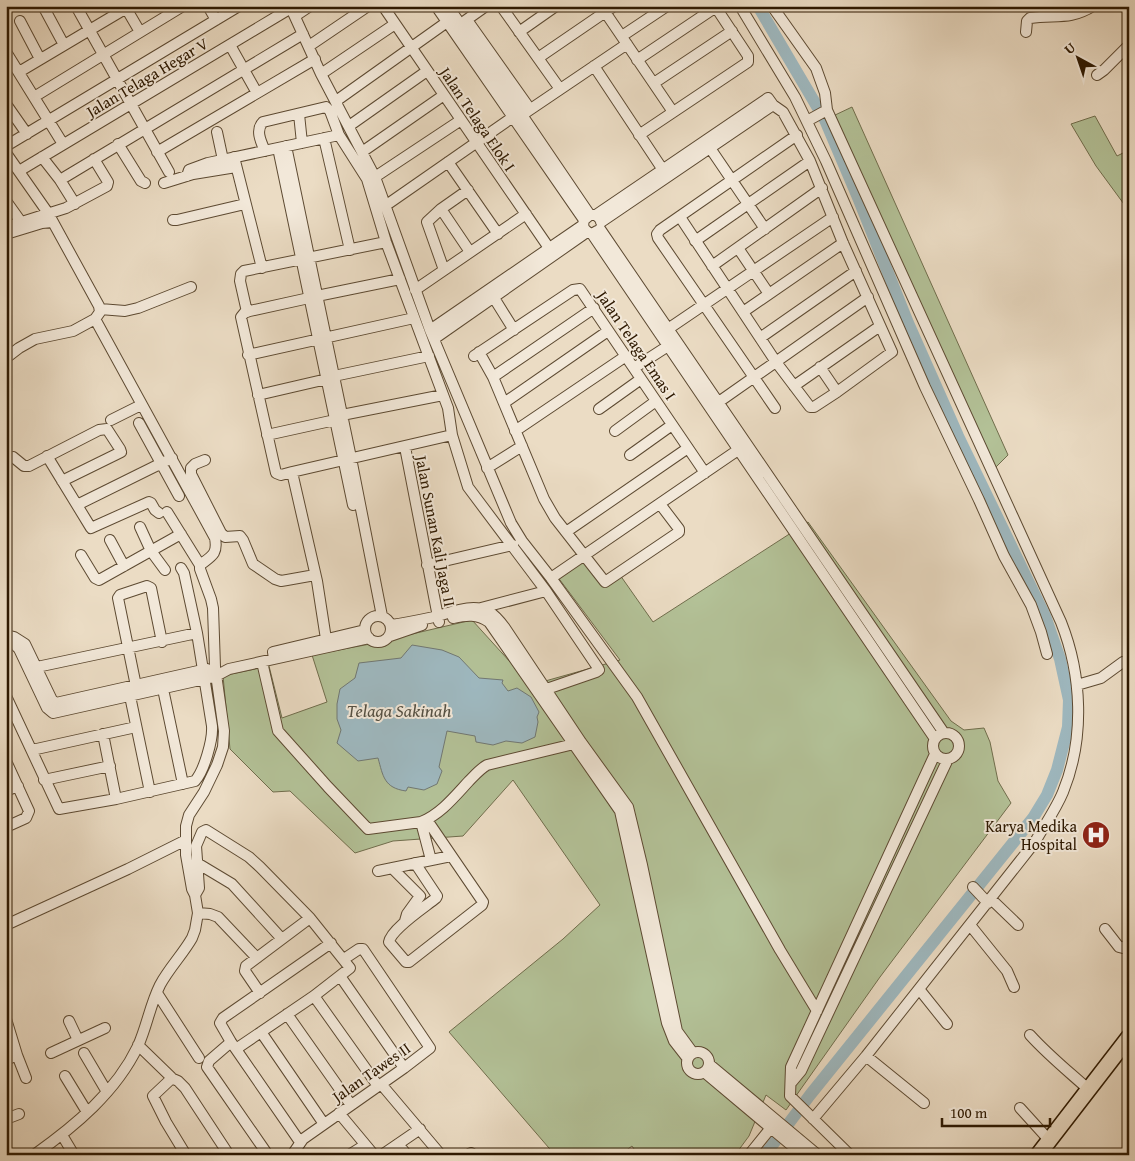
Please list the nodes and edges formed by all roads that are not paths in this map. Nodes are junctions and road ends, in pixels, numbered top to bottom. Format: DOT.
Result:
graph roads {
  1 [pos="43,6"];
  2 [pos="76,6"];
  3 [pos="183,6"];
  4 [pos="208,6"];
  5 [pos="239,6"];
  6 [pos="310,6"];
  7 [pos="368,6"];
  8 [pos="383,6"];
  9 [pos="436,6"];
  10 [pos="448,6"];
  11 [pos="486,6"];
  12 [pos="501,6"];
  13 [pos="556,6"];
  14 [pos="667,6"];
  15 [pos="716,6"];
  16 [pos="740,6"];
  17 [pos="772,6"];
  18 [pos="1093,6"];
  19 [pos="128,7"];
  20 [pos="607,8"];
  21 [pos="292,10"];
  22 [pos="112,11"];
  23 [pos="216,20"];
  24 [pos="20,22"];
  25 [pos="447,22"];
  26 [pos="464,22"];
  27 [pos="395,24"];
  28 [pos="89,30"];
  29 [pos="140,32"];
  30 [pos="519,32"];
  31 [pos="732,32"];
  32 [pos="1026,32"];
  33 [pos="303,34"];
  34 [pos="624,40"];
  35 [pos="64,45"];
  36 [pos="230,45"];
  37 [pos="1129,45"];
  38 [pos="309,46"];
  39 [pos="411,47"];
  40 [pos="6,52"];
  41 [pos="103,55"];
  42 [pos="538,58"];
  43 [pos="40,59"];
  44 [pos="315,60"];
  45 [pos="637,60"];
  46 [pos="594,66"];
  47 [pos="244,69"];
  48 [pos="428,71"];
  49 [pos="19,72"];
  50 [pos="321,74"];
  51 [pos="1097,75"];
  52 [pos="116,80"];
  53 [pos="654,83"];
  54 [pos="560,89"];
  55 [pos="257,93"];
  56 [pos="444,95"];
  57 [pos="34,96"];
  58 [pos="336,101"];
  59 [pos="6,104"];
  60 [pos="130,104"];
  61 [pos="773,105"];
  62 [pos="825,111"];
  63 [pos="673,112"];
  64 [pos="299,114"];
  65 [pos="522,114"];
  66 [pos="810,119"];
  67 [pos="461,120"];
  68 [pos="48,121"];
  69 [pos="349,126"];
  70 [pos="144,128"];
  71 [pos="217,132"];
  72 [pos="26,134"];
  73 [pos="639,134"];
  74 [pos="339,135"];
  75 [pos="797,135"];
  76 [pos="324,138"];
  77 [pos="302,143"];
  78 [pos="477,143"];
  79 [pos="63,144"];
  80 [pos="118,144"];
  81 [pos="6,146"];
  82 [pos="282,147"];
  83 [pos="710,148"];
  84 [pos="265,151"];
  85 [pos="157,152"];
  86 [pos="362,152"];
  87 [pos="6,153"];
  88 [pos="42,157"];
  89 [pos="94,159"];
  90 [pos="223,160"];
  91 [pos="235,162"];
  92 [pos="448,162"];
  93 [pos="810,162"];
  94 [pos="663,170"];
  95 [pos="19,171"];
  96 [pos="169,172"];
  97 [pos="187,176"];
  98 [pos="375,177"];
  99 [pos="60,180"];
  100 [pos="732,180"];
  101 [pos="145,183"];
  102 [pos="164,183"];
  103 [pos="822,188"];
  104 [pos="468,190"];
  105 [pos="6,201"];
  106 [pos="75,204"];
  107 [pos="245,204"];
  108 [pos="749,204"];
  109 [pos="386,206"];
  110 [pos="441,209"];
  111 [pos="526,214"];
  112 [pos="833,216"];
  113 [pos="50,217"];
  114 [pos="680,217"];
  115 [pos="173,220"];
  116 [pos="21,222"];
  117 [pos="592,224"];
  118 [pos="6,227"];
  119 [pos="765,229"];
  120 [pos="6,234"];
  121 [pos="498,234"];
  122 [pos="695,241"];
  123 [pos="386,242"];
  124 [pos="844,243"];
  125 [pos="549,248"];
  126 [pos="738,248"];
  127 [pos="350,250"];
  128 [pos="470,252"];
  129 [pos="305,259"];
  130 [pos="712,266"];
  131 [pos="262,268"];
  132 [pos="444,270"];
  133 [pos="753,271"];
  134 [pos="856,271"];
  135 [pos="400,279"];
  136 [pos="191,287"];
  137 [pos="727,288"];
  138 [pos="415,290"];
  139 [pos="769,294"];
  140 [pos="313,297"];
  141 [pos="868,297"];
  142 [pos="494,298"];
  143 [pos="703,305"];
  144 [pos="594,308"];
  145 [pos="100,309"];
  146 [pos="248,312"];
  147 [pos="743,312"];
  148 [pos="414,318"];
  149 [pos="95,319"];
  150 [pos="880,326"];
  151 [pos="668,329"];
  152 [pos="514,330"];
  153 [pos="608,331"];
  154 [pos="432,335"];
  155 [pos="322,338"];
  156 [pos="760,338"];
  157 [pos="668,346"];
  158 [pos="248,355"];
  159 [pos="429,356"];
  160 [pos="626,356"];
  161 [pos="6,358"];
  162 [pos="776,362"];
  163 [pos="820,367"];
  164 [pos="634,368"];
  165 [pos="493,377"];
  166 [pos="330,378"];
  167 [pos="753,378"];
  168 [pos="641,379"];
  169 [pos="794,386"];
  170 [pos="838,392"];
  171 [pos="443,394"];
  172 [pos="258,395"];
  173 [pos="504,402"];
  174 [pos="656,402"];
  175 [pos="141,404"];
  176 [pos="714,405"];
  177 [pos="775,408"];
  178 [pos="599,409"];
  179 [pos="339,417"];
  180 [pos="111,420"];
  181 [pos="139,423"];
  182 [pos="672,425"];
  183 [pos="515,431"];
  184 [pos="452,432"];
  185 [pos="615,432"];
  186 [pos="267,435"];
  187 [pos="522,446"];
  188 [pos="405,447"];
  189 [pos="688,448"];
  190 [pos="738,450"];
  191 [pos="630,455"];
  192 [pos="47,456"];
  193 [pos="347,457"];
  194 [pos="172,458"];
  195 [pos="6,459"];
  196 [pos="205,460"];
  197 [pos="161,464"];
  198 [pos="274,468"];
  199 [pos="487,468"];
  200 [pos="292,472"];
  201 [pos="705,473"];
  202 [pos="62,481"];
  203 [pos="179,496"];
  204 [pos="660,504"];
  205 [pos="77,505"];
  206 [pos="140,527"];
  207 [pos="566,532"];
  208 [pos="180,534"];
  209 [pos="110,540"];
  210 [pos="513,545"];
  211 [pos="151,551"];
  212 [pos="81,555"];
  213 [pos="584,556"];
  214 [pos="200,565"];
  215 [pos="426,565"];
  216 [pos="124,566"];
  217 [pos="181,568"];
  218 [pos="165,570"];
  219 [pos="316,575"];
  220 [pos="551,578"];
  221 [pos="546,591"];
  222 [pos="480,612"];
  223 [pos="378,616"];
  224 [pos="438,619"];
  225 [pos="391,625"];
  226 [pos="196,633"];
  227 [pos="367,634"];
  228 [pos="390,636"];
  229 [pos="7,639"];
  230 [pos="326,639"];
  231 [pos="162,642"];
  232 [pos="129,648"];
  233 [pos="1047,654"];
  234 [pos="274,659"];
  235 [pos="262,662"];
  236 [pos="1129,665"];
  237 [pos="37,667"];
  238 [pos="215,672"];
  239 [pos="203,675"];
  240 [pos="1076,686"];
  241 [pos="163,689"];
  242 [pos="542,690"];
  243 [pos="135,692"];
  244 [pos="6,696"];
  245 [pos="136,727"];
  246 [pos="944,733"];
  247 [pos="103,734"];
  248 [pos="935,739"];
  249 [pos="577,743"];
  250 [pos="32,750"];
  251 [pos="935,754"];
  252 [pos="948,759"];
  253 [pos="6,760"];
  254 [pos="110,766"];
  255 [pos="44,780"];
  256 [pos="183,784"];
  257 [pos="18,786"];
  258 [pos="6,791"];
  259 [pos="150,792"];
  260 [pos="116,799"];
  261 [pos="424,821"];
  262 [pos="6,827"];
  263 [pos="186,840"];
  264 [pos="451,856"];
  265 [pos="432,860"];
  266 [pos="415,863"];
  267 [pos="197,864"];
  268 [pos="392,868"];
  269 [pos="378,871"];
  270 [pos="975,890"];
  271 [pos="195,895"];
  272 [pos="989,901"];
  273 [pos="198,913"];
  274 [pos="310,918"];
  275 [pos="406,922"];
  276 [pos="6,925"];
  277 [pos="970,925"];
  278 [pos="1018,925"];
  279 [pos="1105,929"];
  280 [pos="282,939"];
  281 [pos="331,943"];
  282 [pos="1129,943"];
  283 [pos="257,958"];
  284 [pos="344,959"];
  285 [pos="340,976"];
  286 [pos="1014,987"];
  287 [pos="919,989"];
  288 [pos="157,993"];
  289 [pos="260,993"];
  290 [pos="314,996"];
  291 [pos="817,1011"];
  292 [pos="287,1014"];
  293 [pos="6,1019"];
  294 [pos="69,1021"];
  295 [pos="947,1024"];
  296 [pos="104,1028"];
  297 [pos="261,1032"];
  298 [pos="1030,1035"];
  299 [pos="1129,1037"];
  300 [pos="78,1040"];
  301 [pos="138,1045"];
  302 [pos="233,1046"];
  303 [pos="1129,1051"];
  304 [pos="51,1053"];
  305 [pos="84,1053"];
  306 [pos="17,1055"];
  307 [pos="690,1056"];
  308 [pos="866,1056"];
  309 [pos="199,1058"];
  310 [pos="6,1060"];
  311 [pos="404,1068"];
  312 [pos="707,1068"];
  313 [pos="64,1076"];
  314 [pos="26,1078"];
  315 [pos="171,1078"];
  316 [pos="791,1083"];
  317 [pos="379,1085"];
  318 [pos="1088,1090"];
  319 [pos="107,1092"];
  320 [pos="924,1103"];
  321 [pos="350,1105"];
  322 [pos="1020,1108"];
  323 [pos="87,1112"];
  324 [pos="339,1113"];
  325 [pos="19,1114"];
  326 [pos="811,1117"];
  327 [pos="6,1119"];
  328 [pos="324,1124"];
  329 [pos="775,1126"];
  330 [pos="420,1129"];
  331 [pos="62,1135"];
  332 [pos="300,1142"];
  333 [pos="398,1144"];
  334 [pos="792,1144"];
  335 [pos="365,1145"];
  336 [pos="1050,1147"];
  337 [pos="6,1151"];
  338 [pos="8,1155"];
  339 [pos="34,1155"];
  340 [pos="74,1155"];
  341 [pos="186,1155"];
  342 [pos="229,1155"];
  343 [pos="268,1155"];
  344 [pos="292,1155"];
  345 [pos="349,1155"];
  346 [pos="374,1155"];
  347 [pos="382,1155"];
  348 [pos="407,1155"];
  349 [pos="441,1155"];
  350 [pos="467,1155"];
  351 [pos="474,1155"];
  352 [pos="749,1155"];
  353 [pos="803,1155"];
  354 [pos="818,1155"];
  355 [pos="850,1155"];
  356 [pos="1038,1155"];
  1 -- 35 [label="street"];
  2 -- 28 [label="street"];
  3 -- 29 [label="street"];
  4 -- 23 [label="street"];
  5 -- 23 [label="street"];
  6 -- 21 [label="street, Jalan Telaga Hegar V"];
  7 -- 38 [label="street"];
  8 -- 27 [label="street, Jalan Telaga Elok I"];
  9 -- 25 [label="street"];
  10 -- 26 [label="street"];
  11 -- 26 [label="street"];
  12 -- 30 [label="street"];
  13 -- 30 [label="street"];
  14 -- 34 [label="street"];
  15 -- 31 [label="street"];
  15 -- 45 [label="street"];
  16 -- 66 [label="street"];
  17 -- 62 [label="street"];
  18 -- 32 [label="street"];
  19 -- 22 [label="street"];
  19 -- 29 [label="street"];
  20 -- 34 [label="street"];
  20 -- 42 [label="street"];
  21 -- 33 [label="street"];
  21 -- 36 [label="street, Jalan Telaga Hegar V"];
  22 -- 28 [label="street"];
  23 -- 52 [label="street"];
  24 -- 43 [label="street"];
  25 -- 39 [label="street"];
  25 -- 65 [label="street"];
  26 -- 65 [label="street"];
  27 -- 39 [label="street, Jalan Telaga Elok I"];
  27 -- 50 [label="street"];
  28 -- 35 [label="street"];
  28 -- 41 [label="street"];
  29 -- 41 [label="street"];
  30 -- 42 [label="street"];
  31 -- 53 [label="street"];
  31 -- 63 [label="street"];
  33 -- 38 [label="street"];
  33 -- 47 [label="street"];
  34 -- 45 [label="street"];
  34 -- 46 [label="street"];
  35 -- 43 [label="street"];
  36 -- 47 [label="street"];
  36 -- 60 [label="street, Jalan Telaga Hegar V"];
  37 -- 51 [label="street"];
  38 -- 44 [label="street"];
  39 -- 48 [label="street, Jalan Telaga Elok I"];
  39 -- 58 [label="street"];
  40 -- 49 [label="street"];
  41 -- 52 [label="street"];
  41 -- 57 [label="street"];
  42 -- 54 [label="street"];
  43 -- 49 [label="street"];
  44 -- 50 [label="street"];
  44 -- 55 [label="street"];
  45 -- 53 [label="street"];
  46 -- 54 [label="street"];
  46 -- 73 [label="street"];
  47 -- 55 [label="street"];
  47 -- 70 [label="street"];
  48 -- 56 [label="street, Jalan Telaga Elok I"];
  48 -- 69 [label="street"];
  49 -- 57 [label="street"];
  50 -- 58 [label="street"];
  52 -- 60 [label="street"];
  52 -- 68 [label="street"];
  53 -- 63 [label="street"];
  54 -- 65 [label="street"];
  55 -- 85 [label="street"];
  56 -- 67 [label="street, Jalan Telaga Elok I"];
  56 -- 86 [label="street"];
  57 -- 68 [label="street"];
  58 -- 69 [label="street"];
  59 -- 72 [label="street"];
  60 -- 70 [label="street"];
  60 -- 79 [label="street, Jalan Telaga Hegar V"];
  61 -- 75 [label="street"];
  61 -- 83 [label="street"];
  61 -- 94 [label="street"];
  62 -- 66 [label="street"];
  62 -- 240 [label="street"];
  63 -- 73 [label="street"];
  64 -- 74 [label="street"];
  64 -- 77 [label="street"];
  64 -- 84 [label="street"];
  65 -- 78 [label="street"];
  65 -- 117 [label="street"];
  66 -- 233 [label="street"];
  67 -- 78 [label="street, Jalan Telaga Elok I"];
  67 -- 98 [label="street"];
  68 -- 72 [label="street"];
  68 -- 79 [label="street"];
  69 -- 86 [label="street"];
  70 -- 80 [label="street"];
  70 -- 85 [label="street"];
  71 -- 90 [label="street"];
  72 -- 81 [label="street"];
  73 -- 94 [label="street"];
  74 -- 76 [label="street"];
  74 -- 123 [label="street"];
  75 -- 93 [label="street"];
  75 -- 100 [label="street"];
  76 -- 77 [label="street"];
  76 -- 127 [label="street"];
  77 -- 82 [label="street"];
  78 -- 92 [label="street"];
  78 -- 111 [label="street, Jalan Telaga Elok I"];
  79 -- 88 [label="street, Jalan Telaga Hegar V"];
  80 -- 89 [label="street"];
  80 -- 101 [label="street"];
  82 -- 84 [label="street"];
  82 -- 129 [label="street"];
  83 -- 100 [label="street"];
  83 -- 117 [label="street"];
  84 -- 91 [label="street"];
  85 -- 96 [label="street"];
  86 -- 98 [label="street"];
  87 -- 95 [label="street"];
  88 -- 95 [label="street, Jalan Telaga Hegar V"];
  88 -- 99 [label="street"];
  89 -- 99 [label="street"];
  89 -- 106 [label="street"];
  90 -- 91 [label="street"];
  90 -- 97 [label="street"];
  91 -- 97 [label="street"];
  91 -- 107 [label="street"];
  92 -- 104 [label="street"];
  92 -- 109 [label="street"];
  93 -- 103 [label="street"];
  93 -- 108 [label="street"];
  94 -- 117 [label="street"];
  95 -- 113 [label="street"];
  97 -- 102 [label="street"];
  98 -- 109 [label="street"];
  99 -- 106 [label="street"];
  100 -- 108 [label="street"];
  100 -- 114 [label="street"];
  103 -- 112 [label="street"];
  103 -- 119 [label="street"];
  104 -- 110 [label="street"];
  104 -- 121 [label="street"];
  105 -- 116 [label="street"];
  106 -- 113 [label="street"];
  107 -- 115 [label="street"];
  107 -- 131 [label="street"];
  108 -- 119 [label="street"];
  108 -- 122 [label="street"];
  109 -- 138 [label="street"];
  110 -- 128 [label="street"];
  110 -- 132 [label="street"];
  111 -- 121 [label="street"];
  111 -- 125 [label="street, Jalan Telaga Elok I"];
  112 -- 124 [label="street"];
  112 -- 133 [label="street"];
  113 -- 116 [label="street"];
  113 -- 120 [label="street"];
  113 -- 145 [label="street"];
  114 -- 122 [label="street"];
  114 -- 143 [label="street"];
  116 -- 118 [label="street"];
  117 -- 125 [label="street"];
  117 -- 142 [label="street"];
  117 -- 151 [label="street"];
  117 -- 157 [label="street"];
  119 -- 126 [label="street"];
  121 -- 128 [label="street"];
  122 -- 130 [label="street"];
  123 -- 127 [label="street"];
  123 -- 135 [label="street"];
  124 -- 134 [label="street"];
  124 -- 139 [label="street"];
  125 -- 154 [label="street"];
  126 -- 130 [label="street"];
  126 -- 133 [label="street"];
  127 -- 129 [label="street"];
  128 -- 132 [label="street"];
  129 -- 131 [label="street"];
  129 -- 140 [label="street"];
  130 -- 137 [label="street"];
  131 -- 146 [label="street"];
  132 -- 138 [label="street"];
  133 -- 137 [label="street"];
  133 -- 139 [label="street"];
  134 -- 141 [label="street"];
  134 -- 156 [label="street"];
  135 -- 140 [label="street"];
  135 -- 148 [label="street"];
  136 -- 145 [label="street"];
  137 -- 143 [label="street"];
  137 -- 147 [label="street"];
  138 -- 154 [label="street"];
  139 -- 147 [label="street"];
  140 -- 146 [label="street"];
  140 -- 155 [label="street"];
  141 -- 150 [label="street"];
  141 -- 162 [label="street"];
  142 -- 152 [label="street"];
  142 -- 154 [label="street"];
  143 -- 151 [label="street"];
  143 -- 167 [label="street"];
  144 -- 152 [label="street, Jalan Telaga Emas I"];
  144 -- 153 [label="street, Jalan Telaga Emas I"];
  144 -- 165 [label="street"];
  145 -- 149 [label="street"];
  146 -- 158 [label="street"];
  147 -- 156 [label="street"];
  148 -- 155 [label="street"];
  148 -- 159 [label="street"];
  149 -- 161 [label="street"];
  149 -- 175 [label="street"];
  150 -- 163 [label="street"];
  150 -- 170 [label="street"];
  151 -- 176 [label="street"];
  152 -- 165 [label="street, Jalan Telaga Emas I"];
  153 -- 160 [label="street, Jalan Telaga Emas I"];
  153 -- 173 [label="street"];
  154 -- 199 [label="street"];
  155 -- 158 [label="street"];
  155 -- 166 [label="street"];
  156 -- 162 [label="street"];
  157 -- 164 [label="street"];
  157 -- 176 [label="street"];
  158 -- 172 [label="street"];
  159 -- 166 [label="street"];
  159 -- 171 [label="street"];
  160 -- 164 [label="street, Jalan Telaga Emas I"];
  160 -- 183 [label="street"];
  162 -- 167 [label="street"];
  162 -- 169 [label="street"];
  163 -- 169 [label="street"];
  163 -- 170 [label="street"];
  164 -- 168 [label="street, Jalan Telaga Emas I"];
  165 -- 173 [label="street"];
  166 -- 172 [label="street"];
  166 -- 179 [label="street"];
  167 -- 176 [label="street"];
  167 -- 177 [label="street"];
  168 -- 174 [label="street, Jalan Telaga Emas I"];
  168 -- 178 [label="street"];
  169 -- 170 [label="street"];
  171 -- 179 [label="street"];
  171 -- 184 [label="street"];
  172 -- 186 [label="street"];
  173 -- 183 [label="street"];
  174 -- 182 [label="street, Jalan Telaga Emas I"];
  174 -- 185 [label="street"];
  175 -- 180 [label="street"];
  175 -- 194 [label="street"];
  176 -- 190 [label="street"];
  176 -- 246 [label="street"];
  179 -- 186 [label="street"];
  179 -- 193 [label="street"];
  181 -- 197 [label="street"];
  182 -- 189 [label="street, Jalan Telaga Emas I"];
  182 -- 191 [label="street"];
  183 -- 187 [label="street"];
  184 -- 188 [label="street"];
  184 -- 193 [label="street"];
  184 -- 210 [label="street"];
  186 -- 198 [label="street"];
  187 -- 199 [label="street"];
  187 -- 207 [label="street"];
  188 -- 193 [label="street"];
  188 -- 215 [label="street, Jalan Sunan Kali Jaga II"];
  189 -- 201 [label="street, Jalan Telaga Emas I"];
  189 -- 207 [label="street"];
  190 -- 201 [label="street"];
  190 -- 248 [label="street"];
  192 -- 195 [label="street"];
  192 -- 202 [label="street"];
  192 -- 202 [label="street"];
  193 -- 198 [label="street"];
  193 -- 200 [label="street"];
  193 -- 223 [label="street"];
  194 -- 197 [label="street"];
  194 -- 214 [label="street"];
  196 -- 219 [label="street"];
  197 -- 203 [label="street"];
  197 -- 205 [label="street"];
  198 -- 200 [label="street"];
  199 -- 220 [label="street"];
  200 -- 219 [label="street"];
  201 -- 204 [label="street"];
  202 -- 205 [label="street"];
  204 -- 213 [label="street"];
  204 -- 213 [label="street"];
  205 -- 208 [label="street"];
  206 -- 211 [label="street"];
  207 -- 213 [label="street"];
  208 -- 211 [label="street"];
  208 -- 214 [label="street"];
  209 -- 216 [label="street"];
  210 -- 215 [label="street"];
  210 -- 221 [label="street"];
  211 -- 216 [label="street"];
  211 -- 218 [label="street"];
  212 -- 216 [label="street"];
  213 -- 220 [label="street"];
  214 -- 238 [label="street"];
  215 -- 224 [label="street, Jalan Sunan Kali Jaga II"];
  217 -- 226 [label="street"];
  219 -- 230 [label="street"];
  220 -- 291 [label="street"];
  221 -- 222 [label="street"];
  221 -- 242 [label="street"];
  222 -- 224 [label="street"];
  222 -- 242 [label="street"];
  223 -- 225 [label="street"];
  223 -- 227 [label="street"];
  224 -- 225 [label="street"];
  224 -- 228 [label="street"];
  225 -- 228 [label="street"];
  226 -- 231 [label="street"];
  226 -- 239 [label="street"];
  227 -- 228 [label="street"];
  227 -- 230 [label="street"];
  227 -- 234 [label="street"];
  229 -- 237 [label="street"];
  229 -- 243 [label="street"];
  230 -- 234 [label="street"];
  231 -- 232 [label="street"];
  231 -- 232 [label="street"];
  232 -- 237 [label="street"];
  232 -- 243 [label="street"];
  234 -- 235 [label="street"];
  235 -- 238 [label="street"];
  235 -- 261 [label="street"];
  236 -- 240 [label="street"];
  237 -- 243 [label="street"];
  238 -- 239 [label="street"];
  238 -- 263 [label="street"];
  239 -- 241 [label="street"];
  239 -- 243 [label="street"];
  239 -- 256 [label="street"];
  240 -- 272 [label="street"];
  241 -- 243 [label="street"];
  241 -- 256 [label="street"];
  242 -- 249 [label="street"];
  243 -- 245 [label="street"];
  244 -- 250 [label="street"];
  245 -- 247 [label="street"];
  245 -- 259 [label="street"];
  246 -- 248 [label="street"];
  246 -- 252 [label="street"];
  247 -- 250 [label="street"];
  247 -- 254 [label="street"];
  248 -- 251 [label="street"];
  249 -- 261 [label="street"];
  249 -- 307 [label="street"];
  250 -- 255 [label="street"];
  251 -- 252 [label="street"];
  251 -- 291 [label="street"];
  252 -- 316 [label="street"];
  253 -- 257 [label="street"];
  254 -- 255 [label="street"];
  254 -- 260 [label="street"];
  255 -- 260 [label="street"];
  256 -- 259 [label="street"];
  257 -- 258 [label="street"];
  257 -- 262 [label="street"];
  259 -- 260 [label="street"];
  261 -- 264 [label="street"];
  261 -- 265 [label="street"];
  263 -- 271 [label="street"];
  263 -- 276 [label="street"];
  264 -- 265 [label="street"];
  264 -- 275 [label="street"];
  265 -- 266 [label="street"];
  266 -- 268 [label="street"];
  266 -- 275 [label="street"];
  267 -- 271 [label="street"];
  267 -- 274 [label="street"];
  267 -- 280 [label="street"];
  268 -- 269 [label="street"];
  268 -- 275 [label="street"];
  270 -- 272 [label="street"];
  271 -- 273 [label="street"];
  272 -- 277 [label="street"];
  272 -- 278 [label="street"];
  273 -- 283 [label="street"];
  273 -- 288 [label="street"];
  274 -- 280 [label="street"];
  274 -- 281 [label="street"];
  277 -- 286 [label="street"];
  277 -- 287 [label="street"];
  279 -- 282 [label="street"];
  280 -- 283 [label="street"];
  281 -- 284 [label="street"];
  281 -- 289 [label="street"];
  283 -- 289 [label="street"];
  284 -- 285 [label="street"];
  284 -- 311 [label="street, Jalan Tawes II"];
  285 -- 290 [label="street"];
  285 -- 311 [label="street"];
  287 -- 295 [label="street"];
  287 -- 308 [label="street"];
  288 -- 301 [label="street"];
  288 -- 309 [label="street"];
  289 -- 302 [label="street"];
  290 -- 292 [label="street"];
  290 -- 317 [label="street"];
  291 -- 316 [label="street"];
  292 -- 297 [label="street"];
  292 -- 321 [label="street"];
  293 -- 306 [label="street"];
  294 -- 300 [label="street"];
  296 -- 300 [label="street"];
  297 -- 302 [label="street"];
  297 -- 328 [label="street"];
  298 -- 318 [label="street"];
  299 -- 318 [label="highway"];
  300 -- 304 [label="street"];
  301 -- 315 [label="street"];
  301 -- 319 [label="street"];
  302 -- 332 [label="street"];
  302 -- 343 [label="street"];
  303 -- 336 [label="highway"];
  305 -- 319 [label="street"];
  306 -- 310 [label="street"];
  306 -- 314 [label="street"];
  307 -- 312 [label="street"];
  307 -- 312 [label="street"];
  308 -- 320 [label="street"];
  308 -- 326 [label="street"];
  311 -- 317 [label="street, Jalan Tawes II"];
  312 -- 329 [label="street"];
  313 -- 323 [label="street"];
  315 -- 341 [label="street"];
  315 -- 342 [label="street"];
  316 -- 326 [label="street"];
  317 -- 321 [label="street, Jalan Tawes II"];
  317 -- 330 [label="street"];
  318 -- 336 [label="highway"];
  319 -- 323 [label="street"];
  321 -- 324 [label="street, Jalan Tawes II"];
  322 -- 336 [label="street"];
  323 -- 331 [label="street"];
  324 -- 328 [label="street, Jalan Tawes II"];
  324 -- 335 [label="street"];
  325 -- 327 [label="street"];
  326 -- 355 [label="street"];
  328 -- 332 [label="street, Jalan Tawes II"];
  329 -- 334 [label="street"];
  329 -- 352 [label="street"];
  330 -- 333 [label="street"];
  330 -- 349 [label="street"];
  331 -- 339 [label="street"];
  331 -- 340 [label="street"];
  332 -- 344 [label="street, Jalan Tawes II"];
  333 -- 347 [label="street"];
  333 -- 348 [label="street"];
  334 -- 353 [label="street"];
  334 -- 354 [label="street"];
  335 -- 345 [label="street"];
  335 -- 346 [label="street"];
  336 -- 356 [label="highway"];
  337 -- 338 [label="street"];
  350 -- 351 [label="street"];
}
